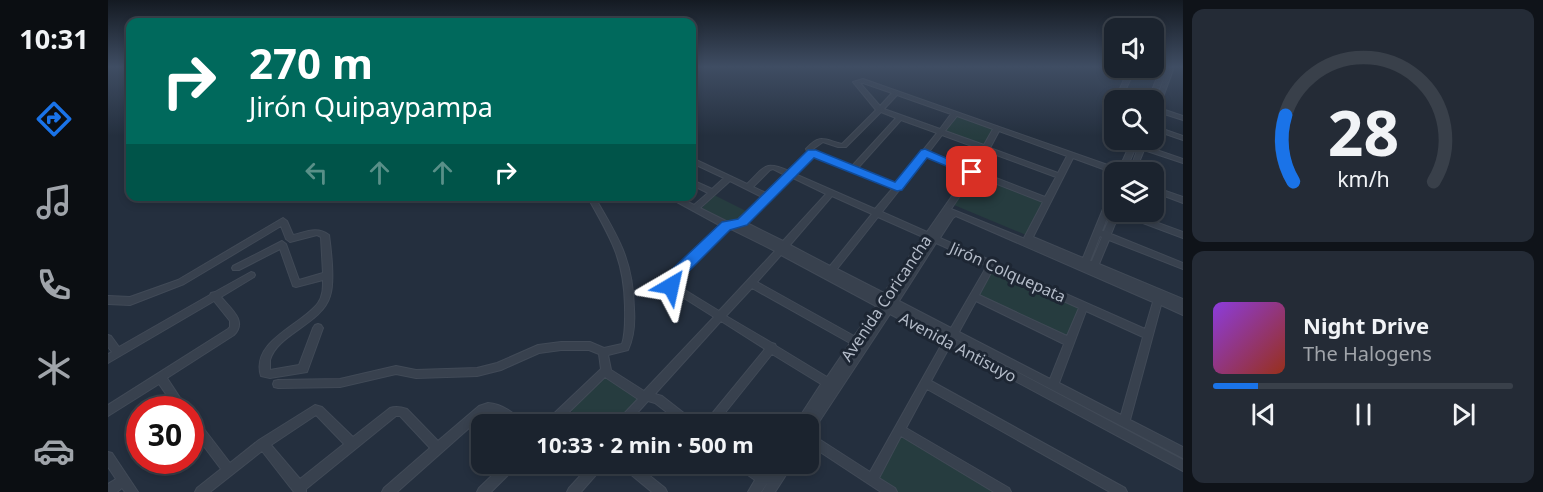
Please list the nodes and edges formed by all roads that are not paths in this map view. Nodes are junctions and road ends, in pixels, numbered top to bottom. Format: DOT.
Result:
graph roads {
  1 [pos="861,90"];
  2 [pos="886,90"];
  3 [pos="896,93"];
  4 [pos="879,109"];
  5 [pos="1164,113"];
  6 [pos="956,114"];
  7 [pos="900,117"];
  8 [pos="1183,118"];
  9 [pos="997,129"];
  10 [pos="1164,131"];
  11 [pos="941,132"];
  12 [pos="1183,138"];
  13 [pos="986,148"];
  14 [pos="1157,150"];
  15 [pos="812,153"];
  16 [pos="925,153"];
  17 [pos="1071,155"];
  18 [pos="1183,161"];
  19 [pos="696,162"];
  20 [pos="1104,166"];
  21 [pos="853,169"];
  22 [pos="972,172"];
  23 [pos="790,173"];
  24 [pos="1060,176"];
  25 [pos="729,178"];
  26 [pos="696,184"];
  27 [pos="748,187"];
  28 [pos="897,187"];
  29 [pos="1164,190"];
  30 [pos="713,192"];
  31 [pos="832,192"];
  32 [pos="768,197"];
  33 [pos="1183,197"];
  34 [pos="593,201"];
  35 [pos="679,201"];
  36 [pos="1047,201"];
  37 [pos="694,209"];
  38 [pos="951,209"];
  39 [pos="877,213"];
  40 [pos="1104,217"];
  41 [pos="1112,222"];
  42 [pos="1149,222"];
  43 [pos="734,225"];
  44 [pos="1098,232"];
  45 [pos="1107,235"];
  46 [pos="1183,235"];
  47 [pos="932,237"];
  48 [pos="1028,238"];
  49 [pos="781,249"];
  50 [pos="992,264"];
  51 [pos="1089,266"];
  52 [pos="1183,266"];
  53 [pos="236,268"];
  54 [pos="831,271"];
  55 [pos="251,275"];
  56 [pos="326,276"];
  57 [pos="751,283"];
  58 [pos="214,295"];
  59 [pos="974,296"];
  60 [pos="109,299"];
  61 [pos="1158,300"];
  62 [pos="1183,303"];
  63 [pos="887,305"];
  64 [pos="1084,306"];
  65 [pos="1183,311"];
  66 [pos="719,317"];
  67 [pos="318,328"];
  68 [pos="1148,335"];
  69 [pos="951,338"];
  70 [pos="108,339"];
  71 [pos="856,342"];
  72 [pos="1070,342"];
  73 [pos="772,347"];
  74 [pos="603,351"];
  75 [pos="118,353"];
  76 [pos="108,359"];
  77 [pos="606,372"];
  78 [pos="160,378"];
  79 [pos="828,383"];
  80 [pos="925,383"];
  81 [pos="278,384"];
  82 [pos="1053,385"];
  83 [pos="173,396"];
  84 [pos="648,396"];
  85 [pos="108,411"];
  86 [pos="562,412"];
  87 [pos="477,414"];
  88 [pos="505,414"];
  89 [pos="565,414"];
  90 [pos="631,414"];
  91 [pos="677,414"];
  92 [pos="718,414"];
  93 [pos="807,414"];
  94 [pos="818,414"];
  95 [pos="471,419"];
  96 [pos="1124,422"];
  97 [pos="899,429"];
  98 [pos="204,438"];
  99 [pos="263,444"];
  100 [pos="352,444"];
  101 [pos="819,445"];
  102 [pos="437,447"];
  103 [pos="1183,453"];
  104 [pos="108,457"];
  105 [pos="1183,466"];
  106 [pos="229,471"];
  107 [pos="501,474"];
  108 [pos="589,474"];
  109 [pos="639,474"];
  110 [pos="755,474"];
  111 [pos="780,474"];
  112 [pos="872,479"];
  113 [pos="124,480"];
  114 [pos="771,487"];
  115 [pos="300,490"];
  116 [pos="108,491"];
  117 [pos="132,492"];
  118 [pos="201,492"];
  119 [pos="388,492"];
  120 [pos="483,492"];
  121 [pos="573,492"];
  122 [pos="661,492"];
  123 [pos="754,492"];
  124 [pos="891,492"];
  125 [pos="1005,492"];
  126 [pos="1121,492"];
  1 -- 4 [label="street"];
  2 -- 3 [label="street"];
  3 -- 4 [label="street"];
  3 -- 6 [label="street"];
  4 -- 7 [label="street"];
  4 -- 15 [label="street"];
  5 -- 8 [label="street"];
  6 -- 9 [label="street"];
  6 -- 11 [label="street"];
  7 -- 11 [label="street"];
  7 -- 21 [label="street"];
  9 -- 13 [label="street"];
  9 -- 17 [label="street"];
  10 -- 12 [label="street"];
  11 -- 13 [label="street"];
  11 -- 16 [label="street"];
  13 -- 24 [label="street"];
  14 -- 18 [label="street"];
  15 -- 21 [label="street"];
  15 -- 23 [label="street"];
  16 -- 22 [label="street"];
  16 -- 28 [label="street"];
  17 -- 20 [label="street"];
  17 -- 24 [label="street"];
  19 -- 25 [label="street"];
  21 -- 28 [label="street"];
  22 -- 36 [label="street"];
  22 -- 38 [label="street, Avenida Coricancha"];
  23 -- 27 [label="street, Jirón Colquepata"];
  23 -- 31 [label="street, Jirón Colquepata"];
  23 -- 32 [label="street"];
  24 -- 36 [label="street"];
  25 -- 27 [label="street"];
  25 -- 30 [label="street"];
  26 -- 30 [label="street"];
  27 -- 32 [label="street"];
  28 -- 39 [label="street"];
  29 -- 33 [label="street"];
  30 -- 37 [label="street"];
  31 -- 39 [label="street, Jirón Colquepata"];
  31 -- 49 [label="street"];
  32 -- 43 [label="street"];
  34 -- 74 [label="street"];
  35 -- 37 [label="street, Avenida Antisuyo"];
  36 -- 48 [label="street"];
  37 -- 43 [label="street, Avenida Antisuyo"];
  38 -- 47 [label="street, Avenida Coricancha"];
  38 -- 48 [label="street"];
  38 -- 51 [label="street"];
  39 -- 47 [label="street, Jirón Colquepata"];
  39 -- 54 [label="street"];
  40 -- 44 [label="street"];
  41 -- 45 [label="street"];
  42 -- 46 [label="street"];
  43 -- 49 [label="street, Avenida Antisuyo"];
  43 -- 66 [label="street"];
  44 -- 45 [label="street"];
  44 -- 51 [label="street"];
  45 -- 51 [label="street"];
  45 -- 52 [label="street"];
  47 -- 50 [label="street, Jirón Colquepata"];
  47 -- 63 [label="street, Avenida Coricancha"];
  48 -- 51 [label="street"];
  49 -- 54 [label="street, Avenida Antisuyo"];
  49 -- 57 [label="street"];
  49 -- 63 [label="street, Avenida Antisuyo"];
  50 -- 59 [label="street"];
  50 -- 64 [label="street, Jirón Colquepata"];
  51 -- 61 [label="street"];
  51 -- 62 [label="street"];
  53 -- 56 [label="street"];
  54 -- 63 [label="street, Avenida Antisuyo"];
  55 -- 58 [label="street"];
  56 -- 60 [label="street"];
  56 -- 67 [label="street"];
  57 -- 66 [label="street"];
  57 -- 71 [label="street"];
  58 -- 75 [label="street"];
  58 -- 78 [label="street"];
  59 -- 69 [label="street"];
  59 -- 72 [label="street"];
  61 -- 65 [label="street"];
  61 -- 68 [label="street"];
  63 -- 69 [label="street, Avenida Antisuyo"];
  63 -- 71 [label="street, Avenida Coricancha"];
  63 -- 94 [label="street, Avenida Coricancha"];
  64 -- 68 [label="street, Jirón Colquepata"];
  64 -- 72 [label="street"];
  66 -- 73 [label="street"];
  66 -- 84 [label="street"];
  68 -- 96 [label="street"];
  69 -- 80 [label="street"];
  69 -- 82 [label="street, Avenida Antisuyo"];
  69 -- 105 [label="street, Avenida Antisuyo"];
  70 -- 75 [label="street"];
  71 -- 79 [label="street, Avenida Coricancha"];
  72 -- 82 [label="street"];
  73 -- 79 [label="street"];
  73 -- 92 [label="street"];
  74 -- 77 [label="street"];
  74 -- 81 [label="street"];
  75 -- 76 [label="street"];
  77 -- 84 [label="street"];
  77 -- 86 [label="street"];
  78 -- 83 [label="street"];
  78 -- 85 [label="street"];
  79 -- 93 [label="street, Avenida Coricancha"];
  80 -- 97 [label="street"];
  80 -- 126 [label="street"];
  82 -- 96 [label="street, Avenida Antisuyo"];
  84 -- 90 [label="street"];
  84 -- 91 [label="street"];
  86 -- 89 [label="street"];
  87 -- 88 [label="street"];
  95 -- 102 [label="street"];
  96 -- 103 [label="street, Avenida Antisuyo"];
  97 -- 112 [label="street"];
  97 -- 125 [label="street"];
  98 -- 106 [label="street"];
  99 -- 100 [label="street"];
  99 -- 106 [label="street"];
  99 -- 115 [label="street"];
  100 -- 102 [label="street"];
  100 -- 115 [label="street"];
  101 -- 112 [label="street"];
  102 -- 119 [label="street"];
  104 -- 113 [label="street"];
  106 -- 118 [label="street"];
  107 -- 120 [label="street"];
  108 -- 121 [label="street"];
  109 -- 122 [label="street"];
  110 -- 114 [label="street"];
  111 -- 114 [label="street"];
  112 -- 124 [label="street"];
  113 -- 116 [label="street"];
  113 -- 117 [label="street"];
  114 -- 123 [label="street"];
}
